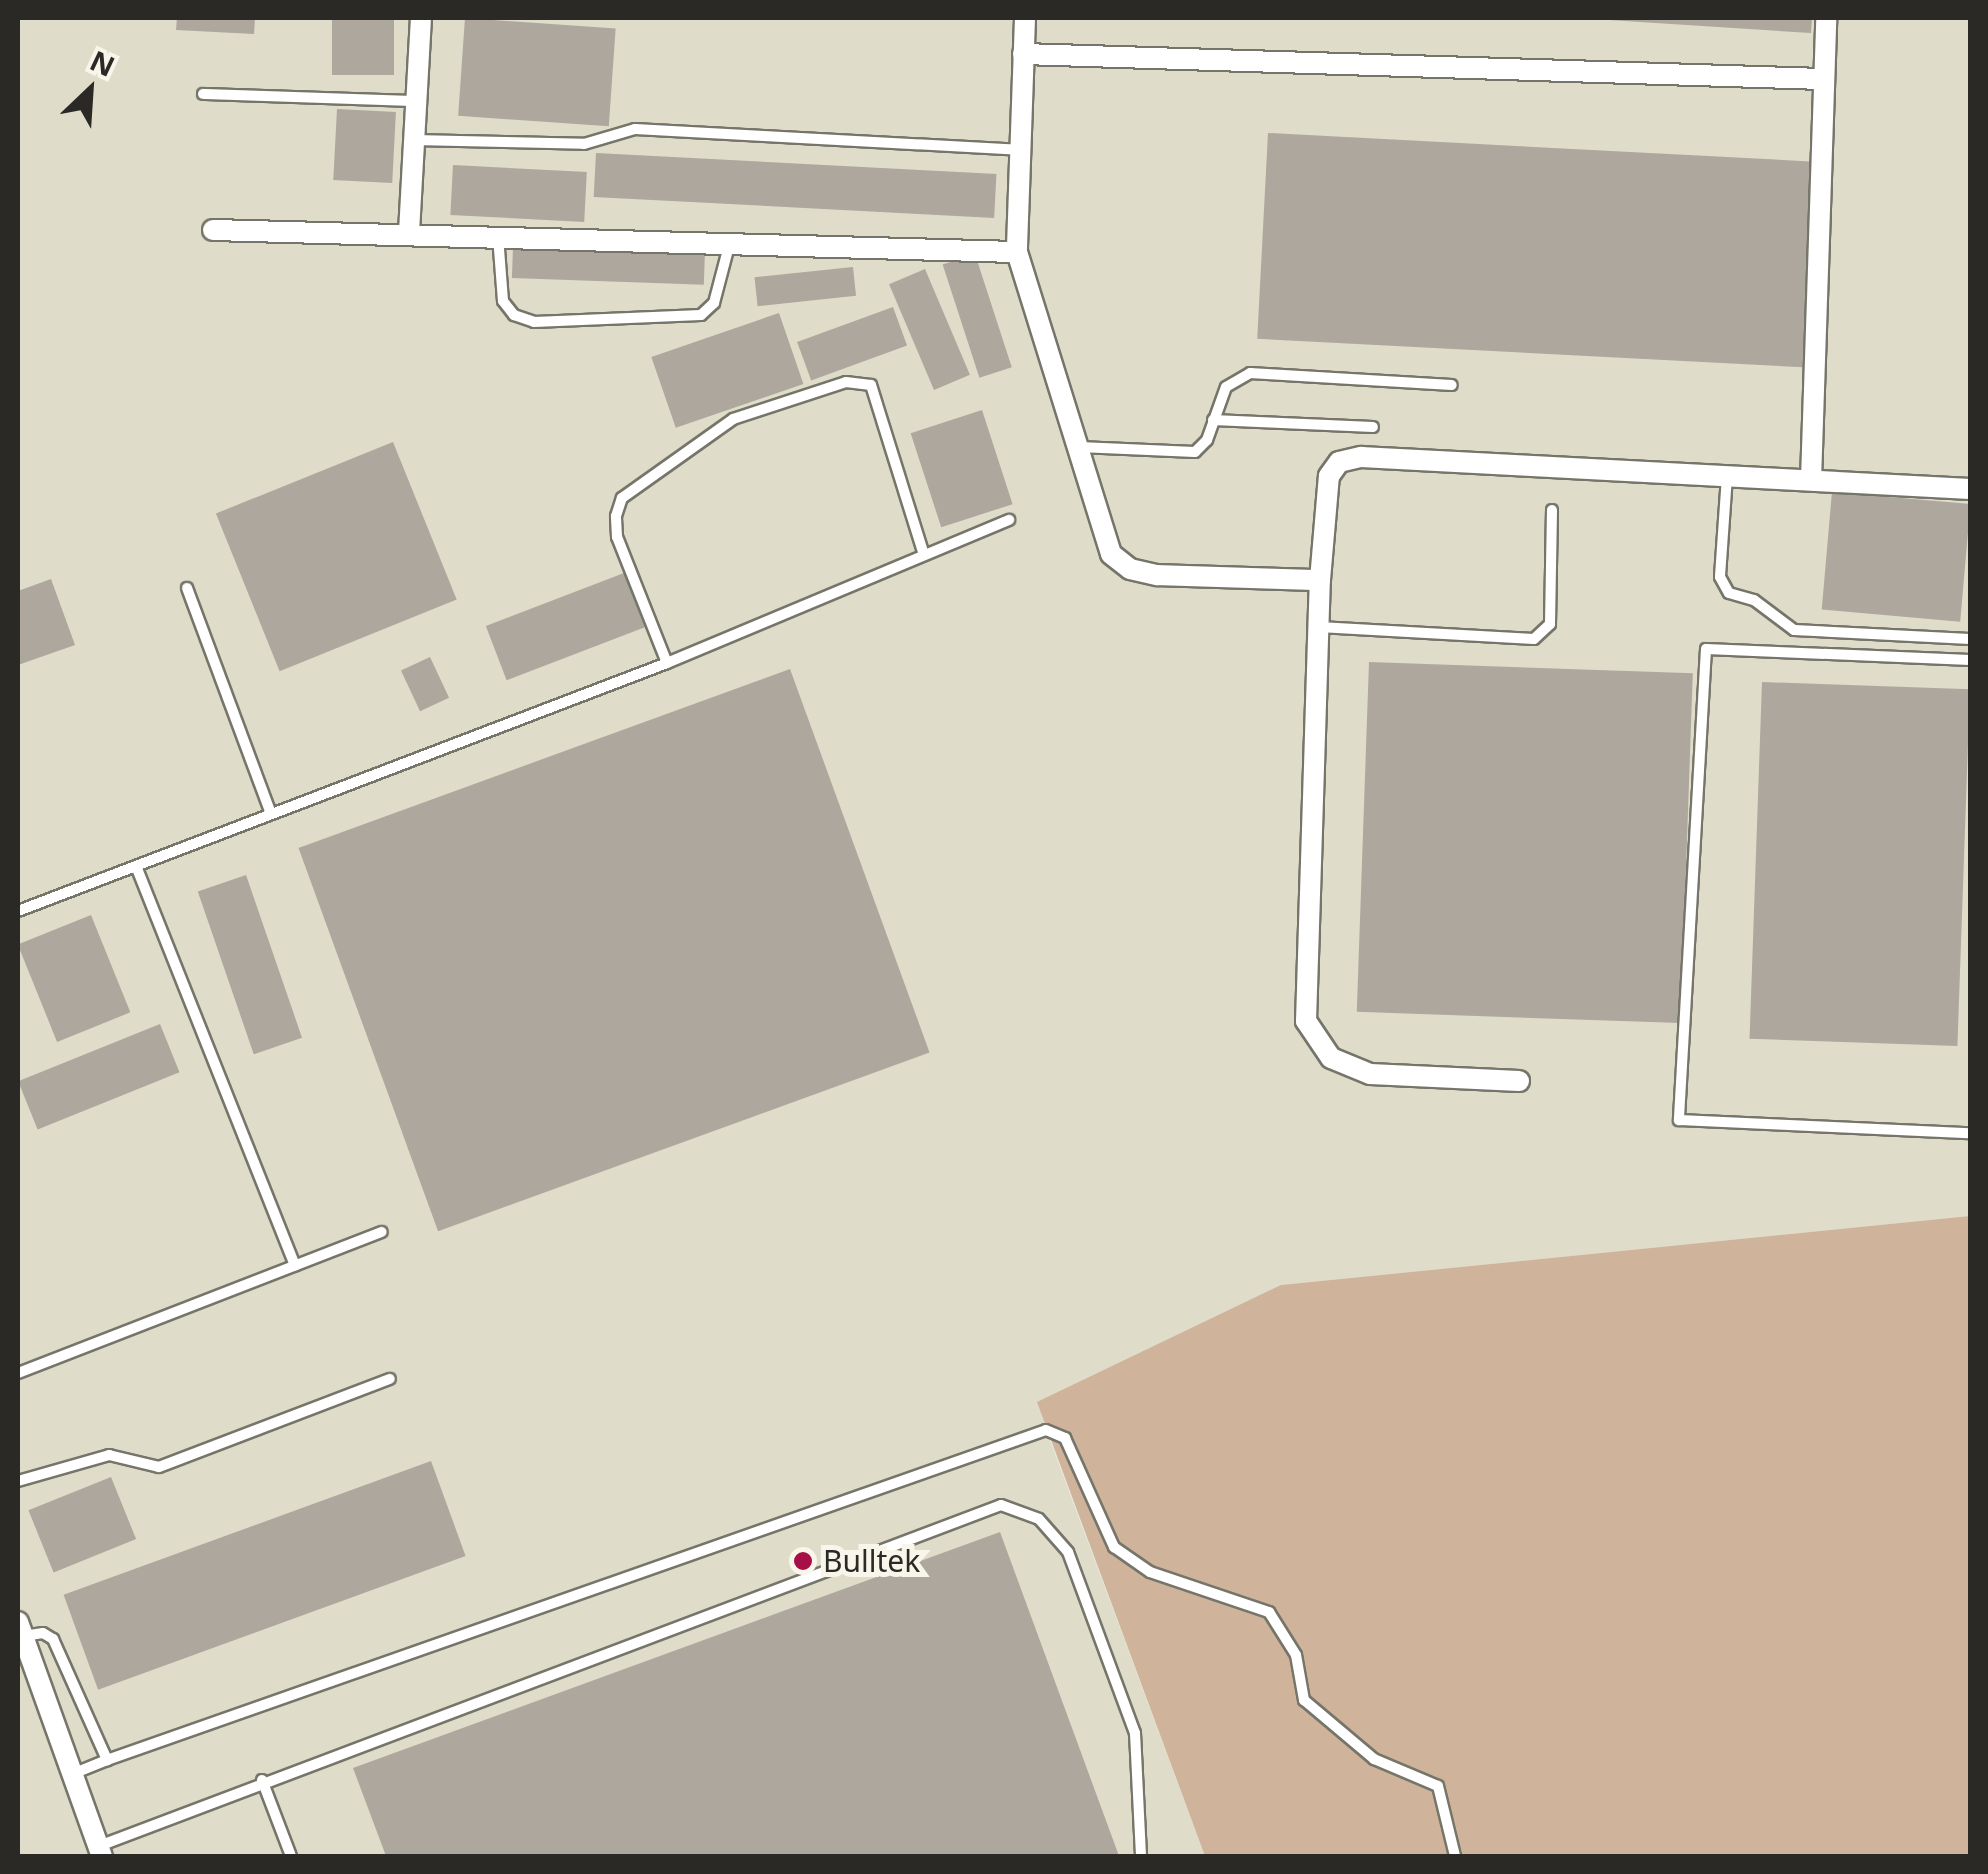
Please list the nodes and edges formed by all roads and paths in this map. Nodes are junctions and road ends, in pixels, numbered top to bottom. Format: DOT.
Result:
graph roads {
  1 [pos="421,18"];
  2 [pos="1025,18"];
  3 [pos="1826,18"];
  4 [pos="1023,54"];
  5 [pos="1821,79"];
  6 [pos="203,94"];
  7 [pos="416,101"];
  8 [pos="414,140"];
  9 [pos="1018,150"];
  10 [pos="213,230"];
  11 [pos="410,232"];
  12 [pos="498,235"];
  13 [pos="730,242"];
  14 [pos="1017,252"];
  15 [pos="1452,385"];
  16 [pos="1213,420"];
  17 [pos="1373,426"];
  18 [pos="1078,448"];
  19 [pos="1727,475"];
  20 [pos="1811,480"];
  21 [pos="1970,489"];
  22 [pos="1552,510"];
  23 [pos="1009,520"];
  24 [pos="923,552"];
  25 [pos="1320,580"];
  26 [pos="187,588"];
  27 [pos="1318,627"];
  28 [pos="1970,639"];
  29 [pos="1970,660"];
  30 [pos="668,663"];
  31 [pos="271,814"];
  32 [pos="136,866"];
  33 [pos="18,911"];
  34 [pos="1519,1080"];
  35 [pos="1970,1134"];
  36 [pos="382,1232"];
  37 [pos="295,1266"];
  38 [pos="18,1373"];
  39 [pos="390,1379"];
  40 [pos="18,1481"];
  41 [pos="21,1629"];
  42 [pos="107,1760"];
  43 [pos="72,1774"];
  44 [pos="262,1780"];
  45 [pos="100,1852"];
  46 [pos="291,1856"];
  47 [pos="1141,1856"];
  48 [pos="1455,1856"];
  1 -- 7 [label="street"];
  2 -- 4 [label="street"];
  3 -- 5 [label="street"];
  4 -- 5 [label="street"];
  4 -- 9 [label="street"];
  5 -- 20 [label="street"];
  6 -- 7 [label="lane"];
  7 -- 8 [label="street"];
  8 -- 9 [label="lane"];
  8 -- 11 [label="street"];
  9 -- 14 [label="street"];
  10 -- 11 [label="street"];
  11 -- 12 [label="street"];
  12 -- 13 [label="street"];
  12 -- 13 [label="lane"];
  13 -- 14 [label="street"];
  14 -- 18 [label="street"];
  15 -- 16 [label="lane"];
  16 -- 17 [label="lane"];
  16 -- 18 [label="lane"];
  18 -- 25 [label="street"];
  19 -- 20 [label="street"];
  19 -- 25 [label="street"];
  19 -- 28 [label="lane"];
  20 -- 21 [label="street"];
  22 -- 27 [label="lane"];
  23 -- 24 [label="lane"];
  24 -- 30 [label="lane"];
  24 -- 30 [label="lane"];
  25 -- 27 [label="street"];
  26 -- 31 [label="lane"];
  27 -- 34 [label="street"];
  29 -- 35 [label="lane"];
  30 -- 31 [label="lane"];
  31 -- 32 [label="lane"];
  32 -- 33 [label="lane"];
  32 -- 37 [label="lane"];
  36 -- 37 [label="lane"];
  37 -- 38 [label="lane"];
  39 -- 40 [label="lane"];
  41 -- 42 [label="lane"];
  41 -- 43 [label="street"];
  42 -- 43 [label="lane"];
  42 -- 48 [label="lane"];
  43 -- 45 [label="street"];
  44 -- 45 [label="lane"];
  44 -- 46 [label="lane"];
  44 -- 47 [label="lane"];
}
